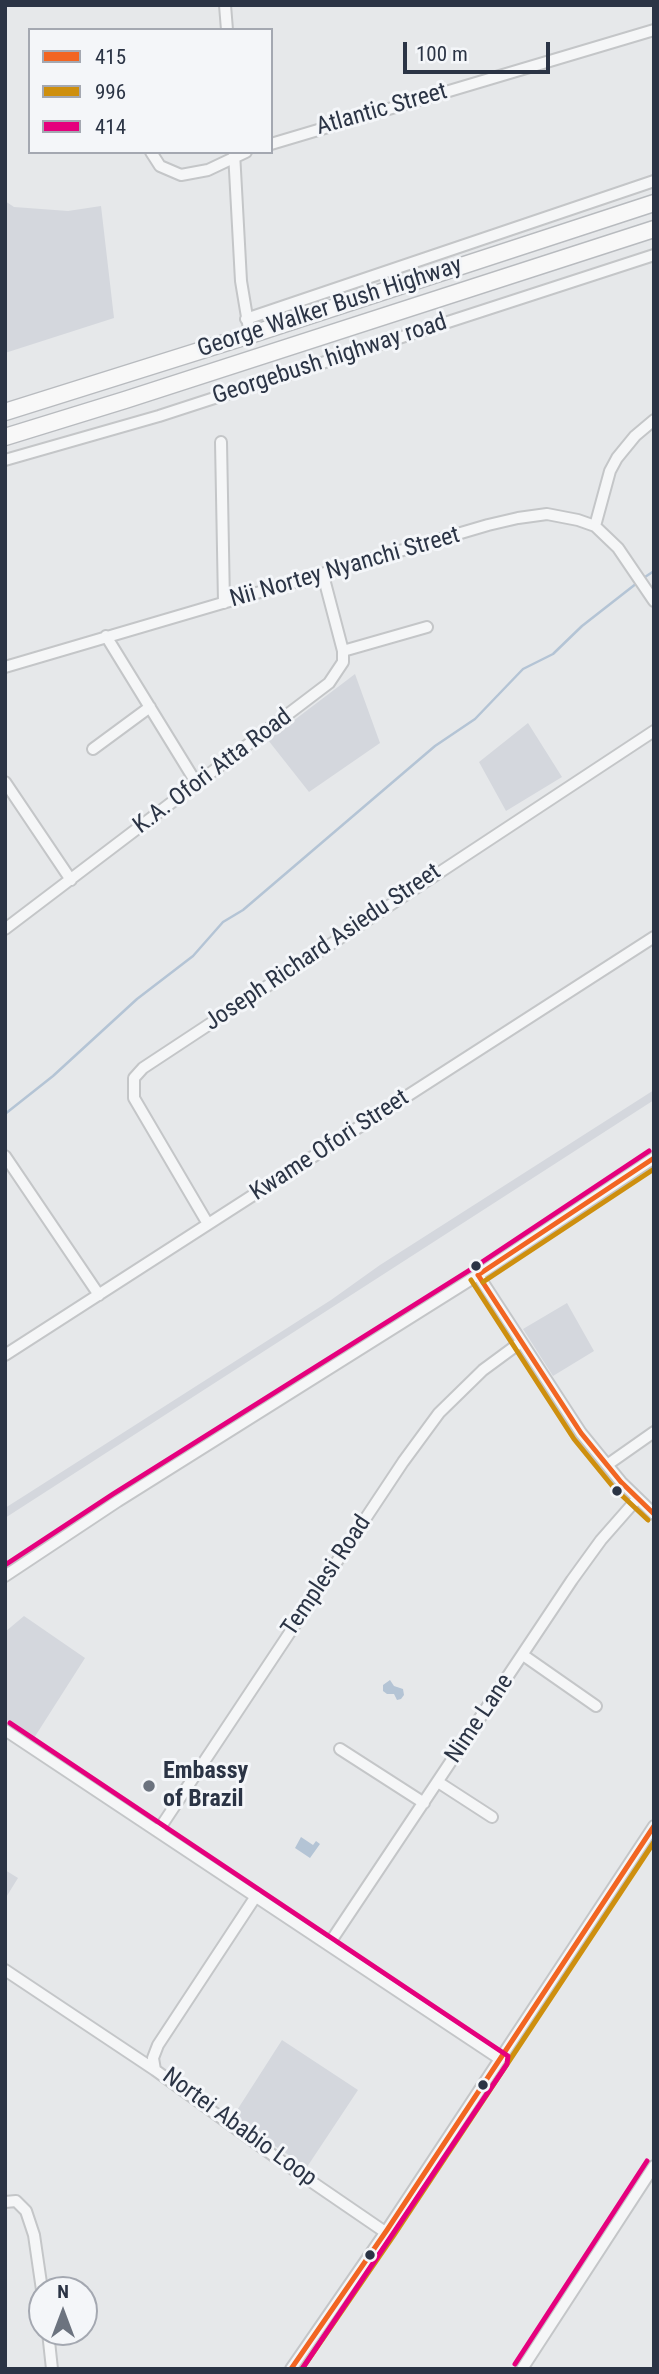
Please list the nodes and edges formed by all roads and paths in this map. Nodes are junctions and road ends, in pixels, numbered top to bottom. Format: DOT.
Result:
graph roads {
  1 [pos="225,5"];
  2 [pos="227,28"];
  3 [pos="654,30"];
  4 [pos="273,143"];
  5 [pos="152,154"];
  6 [pos="234,154"];
  7 [pos="654,181"];
  8 [pos="654,202"];
  9 [pos="654,229"];
  10 [pos="654,255"];
  11 [pos="248,327"];
  12 [pos="70,391"];
  13 [pos="5,400"];
  14 [pos="5,412"];
  15 [pos="654,419"];
  16 [pos="5,436"];
  17 [pos="221,442"];
  18 [pos="5,460"];
  19 [pos="595,526"];
  20 [pos="323,575"];
  21 [pos="654,601"];
  22 [pos="224,603"];
  23 [pos="427,627"];
  24 [pos="106,636"];
  25 [pos="343,651"];
  26 [pos="5,667"];
  27 [pos="150,707"];
  28 [pos="654,731"];
  29 [pos="93,749"];
  30 [pos="5,782"];
  31 [pos="197,784"];
  32 [pos="71,880"];
  33 [pos="5,929"];
  34 [pos="654,937"];
  35 [pos="5,1156"];
  36 [pos="654,1158"];
  37 [pos="208,1224"];
  38 [pos="478,1275"];
  39 [pos="99,1295"];
  40 [pos="521,1342"];
  41 [pos="5,1355"];
  42 [pos="654,1432"];
  43 [pos="607,1465"];
  44 [pos="637,1499"];
  45 [pos="654,1514"];
  46 [pos="5,1576"];
  47 [pos="523,1655"];
  48 [pos="596,1706"];
  49 [pos="5,1730"];
  50 [pos="340,1749"];
  51 [pos="438,1782"];
  52 [pos="424,1803"];
  53 [pos="492,1817"];
  54 [pos="654,1826"];
  55 [pos="158,1831"];
  56 [pos="256,1896"];
  57 [pos="329,1944"];
  58 [pos="5,1970"];
  59 [pos="500,2059"];
  60 [pos="155,2070"];
  61 [pos="654,2166"];
  62 [pos="5,2202"];
  63 [pos="386,2232"];
  64 [pos="40,2276"];
  65 [pos="50,2346"];
  66 [pos="52,2369"];
  67 [pos="291,2369"];
  68 [pos="522,2369"];
  1 -- 2 [label="street"];
  3 -- 4 [label="street, Atlantic Street"];
  5 -- 6 [label="street"];
  6 -- 11 [label="street"];
  7 -- 11 [label="street"];
  8 -- 11 [label="highway, George Walker Bush Highway"];
  9 -- 16 [label="highway, George Walker Bush Highway"];
  10 -- 18 [label="street, Georgebush highway road"];
  11 -- 12 [label="highway, George Walker Bush Highway"];
  12 -- 13 [label="highway"];
  12 -- 14 [label="highway, George Walker Bush Highway"];
  15 -- 19 [label="street"];
  17 -- 22 [label="street"];
  19 -- 20 [label="street, Nii Nortey Nyanchi Street"];
  19 -- 21 [label="street"];
  20 -- 22 [label="street, Nii Nortey Nyanchi Street"];
  20 -- 25 [label="street"];
  22 -- 24 [label="street, Nii Nortey Nyanchi Street"];
  23 -- 25 [label="street"];
  24 -- 26 [label="street, Nii Nortey Nyanchi Street"];
  24 -- 27 [label="street"];
  25 -- 31 [label="street, K.A. Ofori Atta Road"];
  27 -- 29 [label="street"];
  27 -- 31 [label="street"];
  28 -- 37 [label="street, Joseph Richard Asiedu Street"];
  30 -- 32 [label="street"];
  31 -- 32 [label="street, K.A. Ofori Atta Road"];
  32 -- 33 [label="street, K.A. Ofori Atta Road"];
  34 -- 37 [label="street, Kwame Ofori Street"];
  35 -- 39 [label="street"];
  36 -- 38 [label="street"];
  37 -- 39 [label="street, Kwame Ofori Street"];
  38 -- 40 [label="street"];
  38 -- 46 [label="street"];
  39 -- 41 [label="street, Kwame Ofori Street"];
  40 -- 43 [label="street"];
  40 -- 55 [label="street, Templesi Road"];
  42 -- 43 [label="street"];
  43 -- 44 [label="street"];
  44 -- 45 [label="street"];
  44 -- 47 [label="street, Nime Lane"];
  47 -- 48 [label="street"];
  47 -- 51 [label="street, Nime Lane"];
  49 -- 55 [label="street"];
  50 -- 52 [label="street"];
  51 -- 52 [label="street, Nime Lane"];
  51 -- 53 [label="street"];
  52 -- 57 [label="street, Nime Lane"];
  54 -- 59 [label="street"];
  55 -- 56 [label="street"];
  56 -- 57 [label="street"];
  56 -- 60 [label="street, Nortei Ababio Loop"];
  57 -- 59 [label="street"];
  58 -- 60 [label="street"];
  59 -- 63 [label="street"];
  60 -- 63 [label="street, Nortei Ababio Loop"];
  61 -- 68 [label="street"];
  62 -- 64 [label="street"];
  63 -- 67 [label="street"];
  65 -- 66 [label="street"];
}
